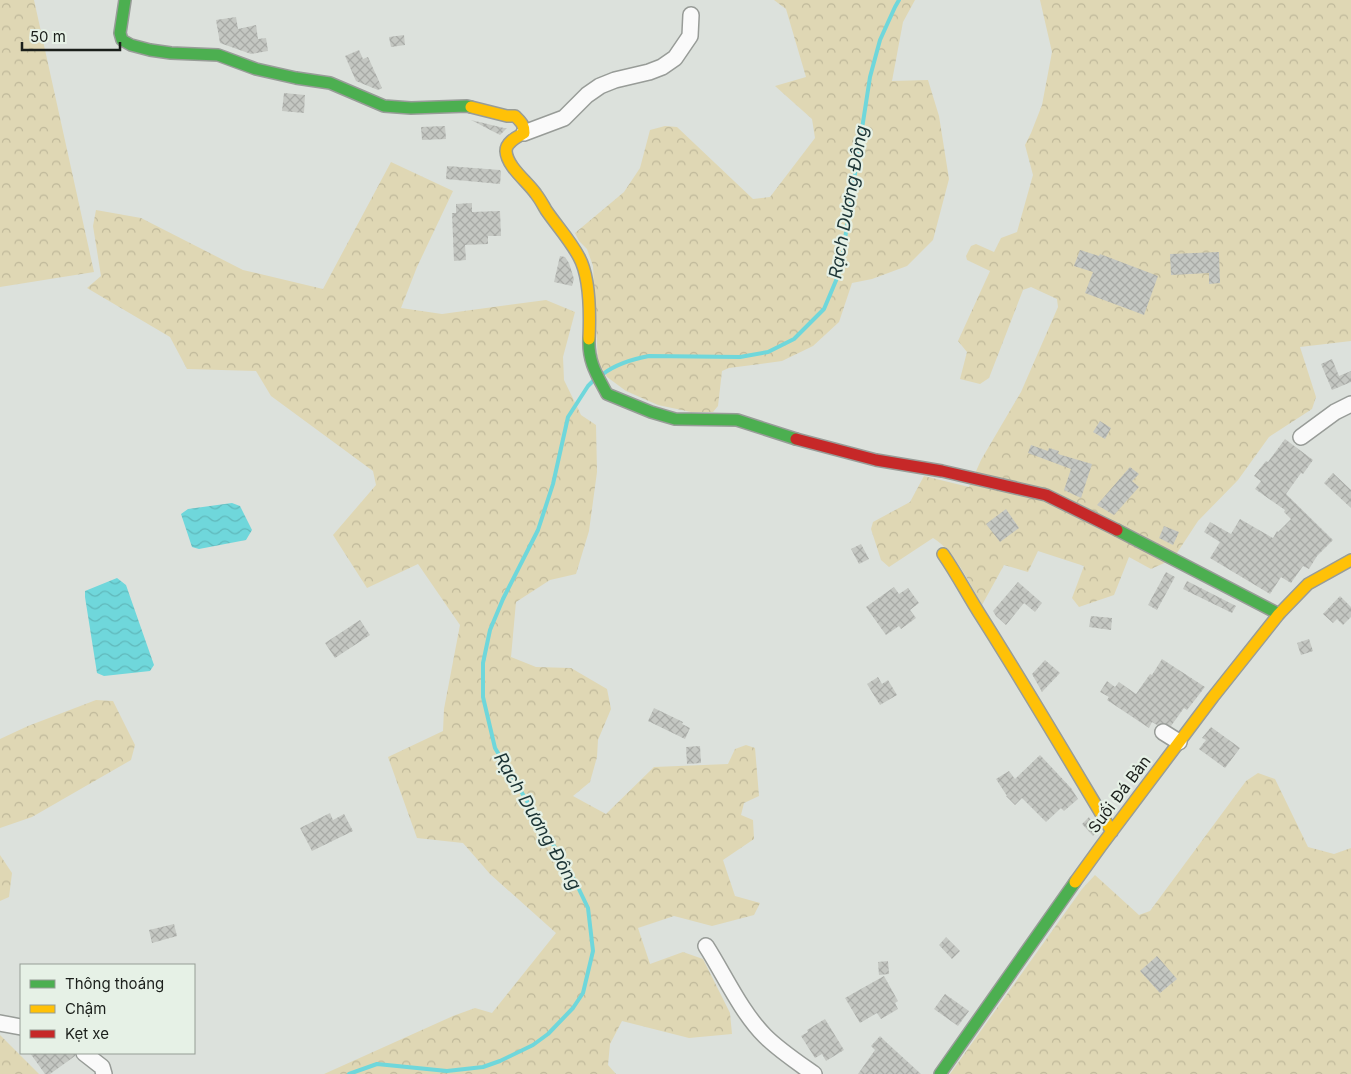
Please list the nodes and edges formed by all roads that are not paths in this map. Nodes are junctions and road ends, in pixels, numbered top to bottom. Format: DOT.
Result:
graph roads {
  1 [pos="125,0"];
  2 [pos="691,15"];
  3 [pos="524,133"];
  4 [pos="1351,404"];
  5 [pos="1301,437"];
  6 [pos="943,554"];
  7 [pos="1351,560"];
  8 [pos="1279,614"];
  9 [pos="1163,732"];
  10 [pos="1179,742"];
  11 [pos="1112,832"];
  12 [pos="706,946"];
  13 [pos="0,1023"];
  14 [pos="20,1027"];
  15 [pos="85,1054"];
  16 [pos="104,1074"];
  17 [pos="814,1074"];
  18 [pos="940,1074"];
  1 -- 3 [label="street"];
  2 -- 3 [label="street"];
  3 -- 8 [label="street"];
  4 -- 5 [label="street"];
  6 -- 11 [label="street"];
  7 -- 8 [label="street, Suối Đá Bàn"];
  8 -- 10 [label="street, Suối Đá Bàn"];
  9 -- 10 [label="street"];
  10 -- 11 [label="street, Suối Đá Bàn"];
  11 -- 18 [label="street, Suối Đá Bàn"];
  12 -- 17 [label="street"];
  13 -- 14 [label="street"];
  15 -- 16 [label="street"];
}
